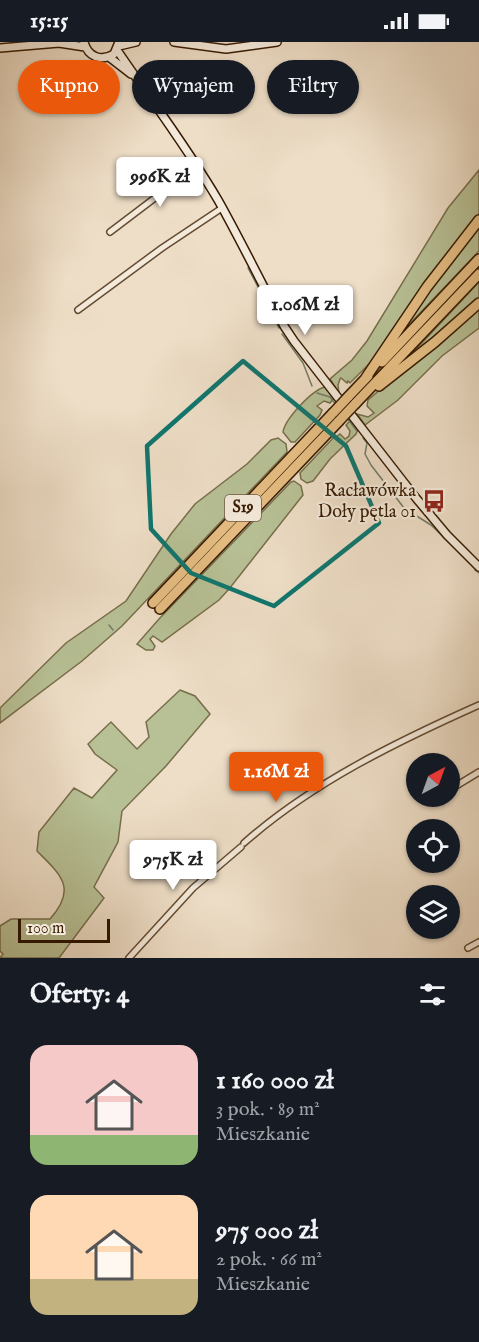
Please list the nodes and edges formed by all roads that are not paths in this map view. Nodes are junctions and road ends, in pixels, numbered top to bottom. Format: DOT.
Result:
graph roads {
  1 [pos="136,42"];
  2 [pos="174,42"];
  3 [pos="277,42"];
  4 [pos="60,43"];
  5 [pos="85,45"];
  6 [pos="118,46"];
  7 [pos="0,48"];
  8 [pos="109,57"];
  9 [pos="132,72"];
  10 [pos="132,74"];
  11 [pos="163,114"];
  12 [pos="197,166"];
  13 [pos="222,208"];
  14 [pos="479,220"];
  15 [pos="110,232"];
  16 [pos="479,259"];
  17 [pos="479,274"];
  18 [pos="479,303"];
  19 [pos="78,310"];
  20 [pos="365,379"];
  21 [pos="352,400"];
  22 [pos="479,567"];
  23 [pos="157,606"];
  24 [pos="479,705"];
  25 [pos="479,772"];
  26 [pos="460,784"];
  27 [pos="479,942"];
  28 [pos="468,948"];
  29 [pos="129,958"];
  1 -- 6 [label="street"];
  2 -- 3 [label="street"];
  4 -- 5 [label="street"];
  4 -- 7 [label="street"];
  5 -- 8 [label="street"];
  6 -- 8 [label="street"];
  6 -- 9 [label="street"];
  8 -- 10 [label="street"];
  11 -- 12 [label="street"];
  12 -- 13 [label="street"];
  12 -- 15 [label="street"];
  13 -- 19 [label="street"];
  13 -- 22 [label="street"];
  14 -- 20 [label="highway"];
  16 -- 20 [label="highway, S19"];
  17 -- 21 [label="highway, S19"];
  18 -- 21 [label="highway"];
  20 -- 21 [label="highway, S19"];
  21 -- 23 [label="highway, S19, bridge"];
  24 -- 29 [label="street"];
  25 -- 26 [label="street"];
  27 -- 28 [label="street"];
}
